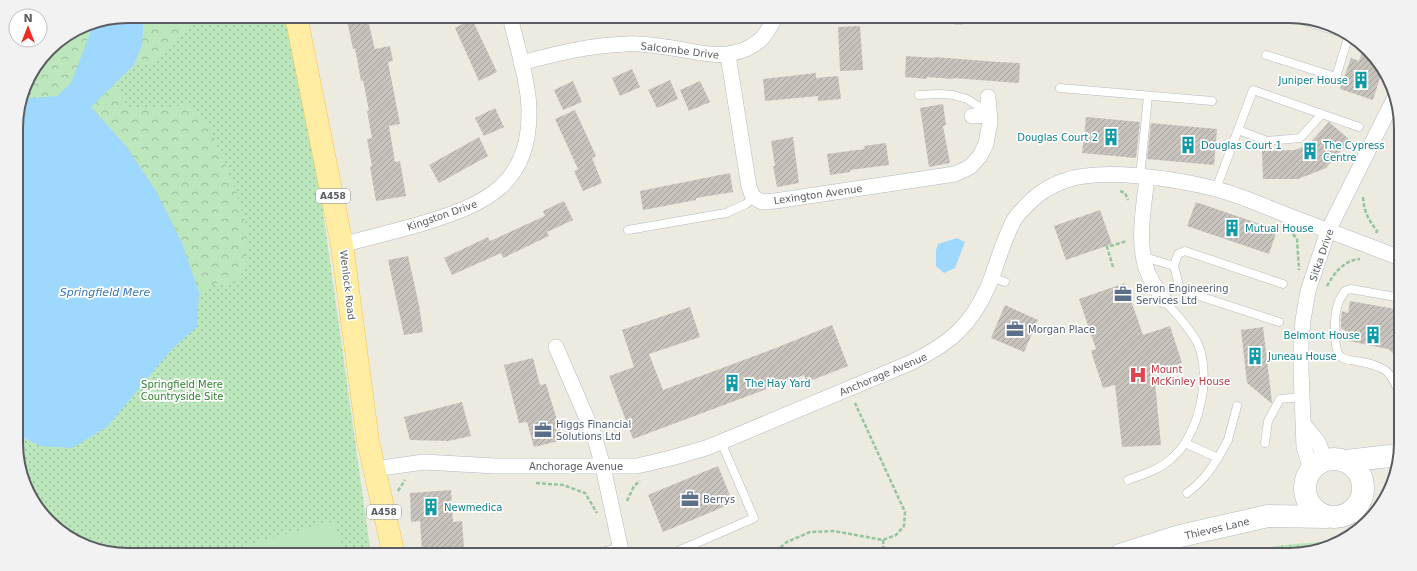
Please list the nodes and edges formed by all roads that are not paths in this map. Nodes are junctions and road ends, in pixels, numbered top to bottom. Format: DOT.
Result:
graph roads {
  1 [pos="297,23"];
  2 [pos="512,23"];
  3 [pos="772,23"];
  4 [pos="1347,41"];
  5 [pos="728,55"];
  6 [pos="1266,55"];
  7 [pos="521,62"];
  8 [pos="1060,88"];
  9 [pos="919,95"];
  10 [pos="1148,96"];
  11 [pos="1212,101"];
  12 [pos="1391,105"];
  13 [pos="988,107"];
  14 [pos="1322,114"];
  15 [pos="972,116"];
  16 [pos="1359,127"];
  17 [pos="1238,130"];
  18 [pos="1144,177"];
  19 [pos="1216,189"];
  20 [pos="753,197"];
  21 [pos="628,230"];
  22 [pos="1328,231"];
  23 [pos="342,245"];
  24 [pos="1394,256"];
  25 [pos="1144,257"];
  26 [pos="1174,266"];
  27 [pos="1283,284"];
  28 [pos="1394,297"];
  29 [pos="1164,300"];
  30 [pos="1279,322"];
  31 [pos="556,347"];
  32 [pos="1394,380"];
  33 [pos="1302,397"];
  34 [pos="1238,406"];
  35 [pos="721,442"];
  36 [pos="1185,443"];
  37 [pos="1265,443"];
  38 [pos="1393,456"];
  39 [pos="1218,458"];
  40 [pos="1392,461"];
  41 [pos="1327,464"];
  42 [pos="603,467"];
  43 [pos="374,469"];
  44 [pos="1128,480"];
  45 [pos="1305,491"];
  46 [pos="1363,491"];
  47 [pos="1187,493"];
  48 [pos="1268,516"];
  49 [pos="1327,517"];
  50 [pos="1357,518"];
  51 [pos="392,548"];
  52 [pos="620,548"];
  53 [pos="685,548"];
  54 [pos="1142,548"];
  1 -- 23 [label="main road, Wenlock Road / A458"];
  2 -- 7 [label="street, Kingston Drive"];
  3 -- 5 [label="street, Salcombe Drive"];
  4 -- 6 [label="lane"];
  5 -- 7 [label="street, Salcombe Drive"];
  5 -- 20 [label="street"];
  7 -- 23 [label="street, Kingston Drive"];
  8 -- 10 [label="lane"];
  9 -- 13 [label="lane"];
  10 -- 11 [label="lane"];
  10 -- 18 [label="lane"];
  12 -- 22 [label="street, Sitka Drive"];
  13 -- 15 [label="street"];
  13 -- 20 [label="street, Lexington Avenue"];
  14 -- 16 [label="lane"];
  14 -- 17 [label="lane"];
  14 -- 17 [label="lane"];
  17 -- 19 [label="lane"];
  18 -- 19 [label="street, Anchorage Avenue"];
  18 -- 25 [label="street"];
  18 -- 35 [label="street, Anchorage Avenue"];
  19 -- 22 [label="street, Anchorage Avenue"];
  20 -- 21 [label="lane"];
  22 -- 24 [label="street, Anchorage Avenue"];
  22 -- 33 [label="street, Sitka Drive"];
  23 -- 43 [label="main road, Wenlock Road / A458"];
  25 -- 26 [label="lane"];
  25 -- 29 [label="street"];
  26 -- 27 [label="lane"];
  26 -- 30 [label="lane"];
  28 -- 32 [label="lane"];
  29 -- 36 [label="lane"];
  31 -- 42 [label="street"];
  33 -- 37 [label="lane"];
  33 -- 41 [label="street, Sitka Drive"];
  34 -- 39 [label="lane"];
  35 -- 42 [label="street, Anchorage Avenue"];
  35 -- 53 [label="lane"];
  36 -- 39 [label="lane"];
  36 -- 44 [label="lane"];
  38 -- 41 [label="main road"];
  39 -- 47 [label="lane"];
  40 -- 46 [label="main road"];
  41 -- 45 [label="main road"];
  41 -- 46 [label="main road"];
  42 -- 43 [label="street, Anchorage Avenue"];
  42 -- 52 [label="street"];
  43 -- 51 [label="main road, Wenlock Road / A458"];
  45 -- 48 [label="main road"];
  45 -- 49 [label="main road"];
  46 -- 50 [label="main road"];
  48 -- 49 [label="main road"];
  48 -- 54 [label="main road, Thieves Lane"];
  49 -- 50 [label="main road"];
}
